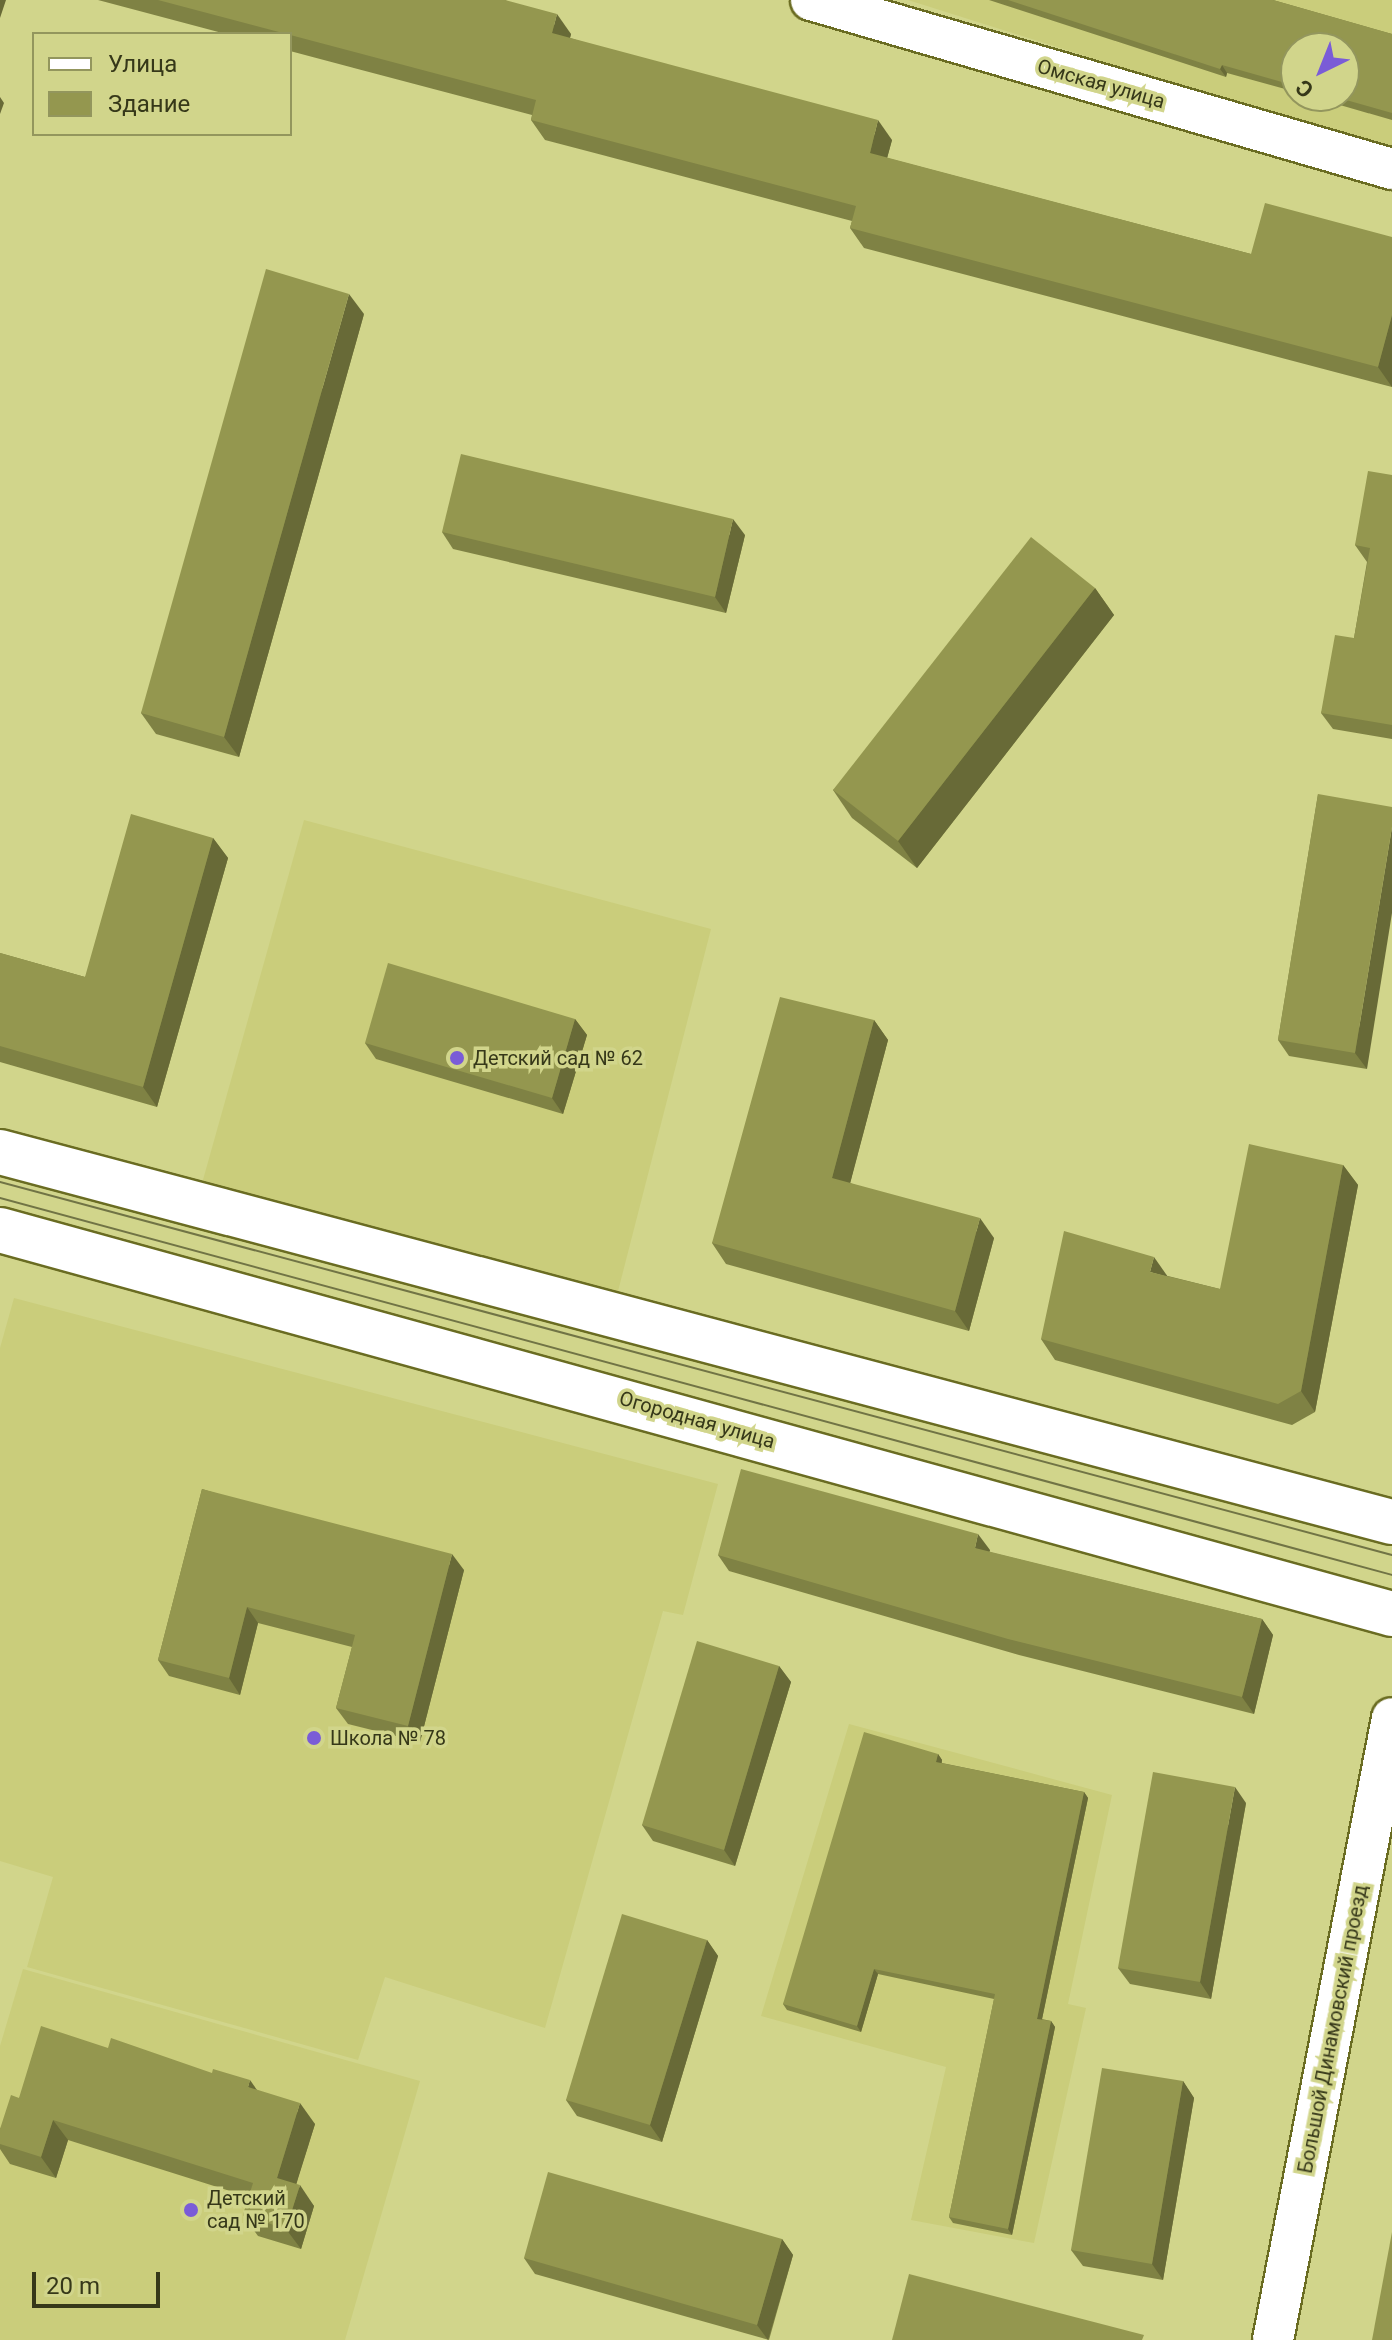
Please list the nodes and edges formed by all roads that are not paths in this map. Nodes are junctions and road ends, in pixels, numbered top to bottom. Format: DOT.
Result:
graph roads {
  1 [pos="811,0"];
  2 [pos="1392,169"];
  3 [pos="0,1152"];
  4 [pos="0,1230"];
  5 [pos="1392,1522"];
  6 [pos="1392,1614"];
  7 [pos="1392,1718"];
  8 [pos="1273,2340"];
  1 -- 2 [label="street, Омская улица"];
  3 -- 5 [label="street"];
  4 -- 6 [label="street, Огородная улица"];
  7 -- 8 [label="street, Большой Динамовский проезд"];
}
